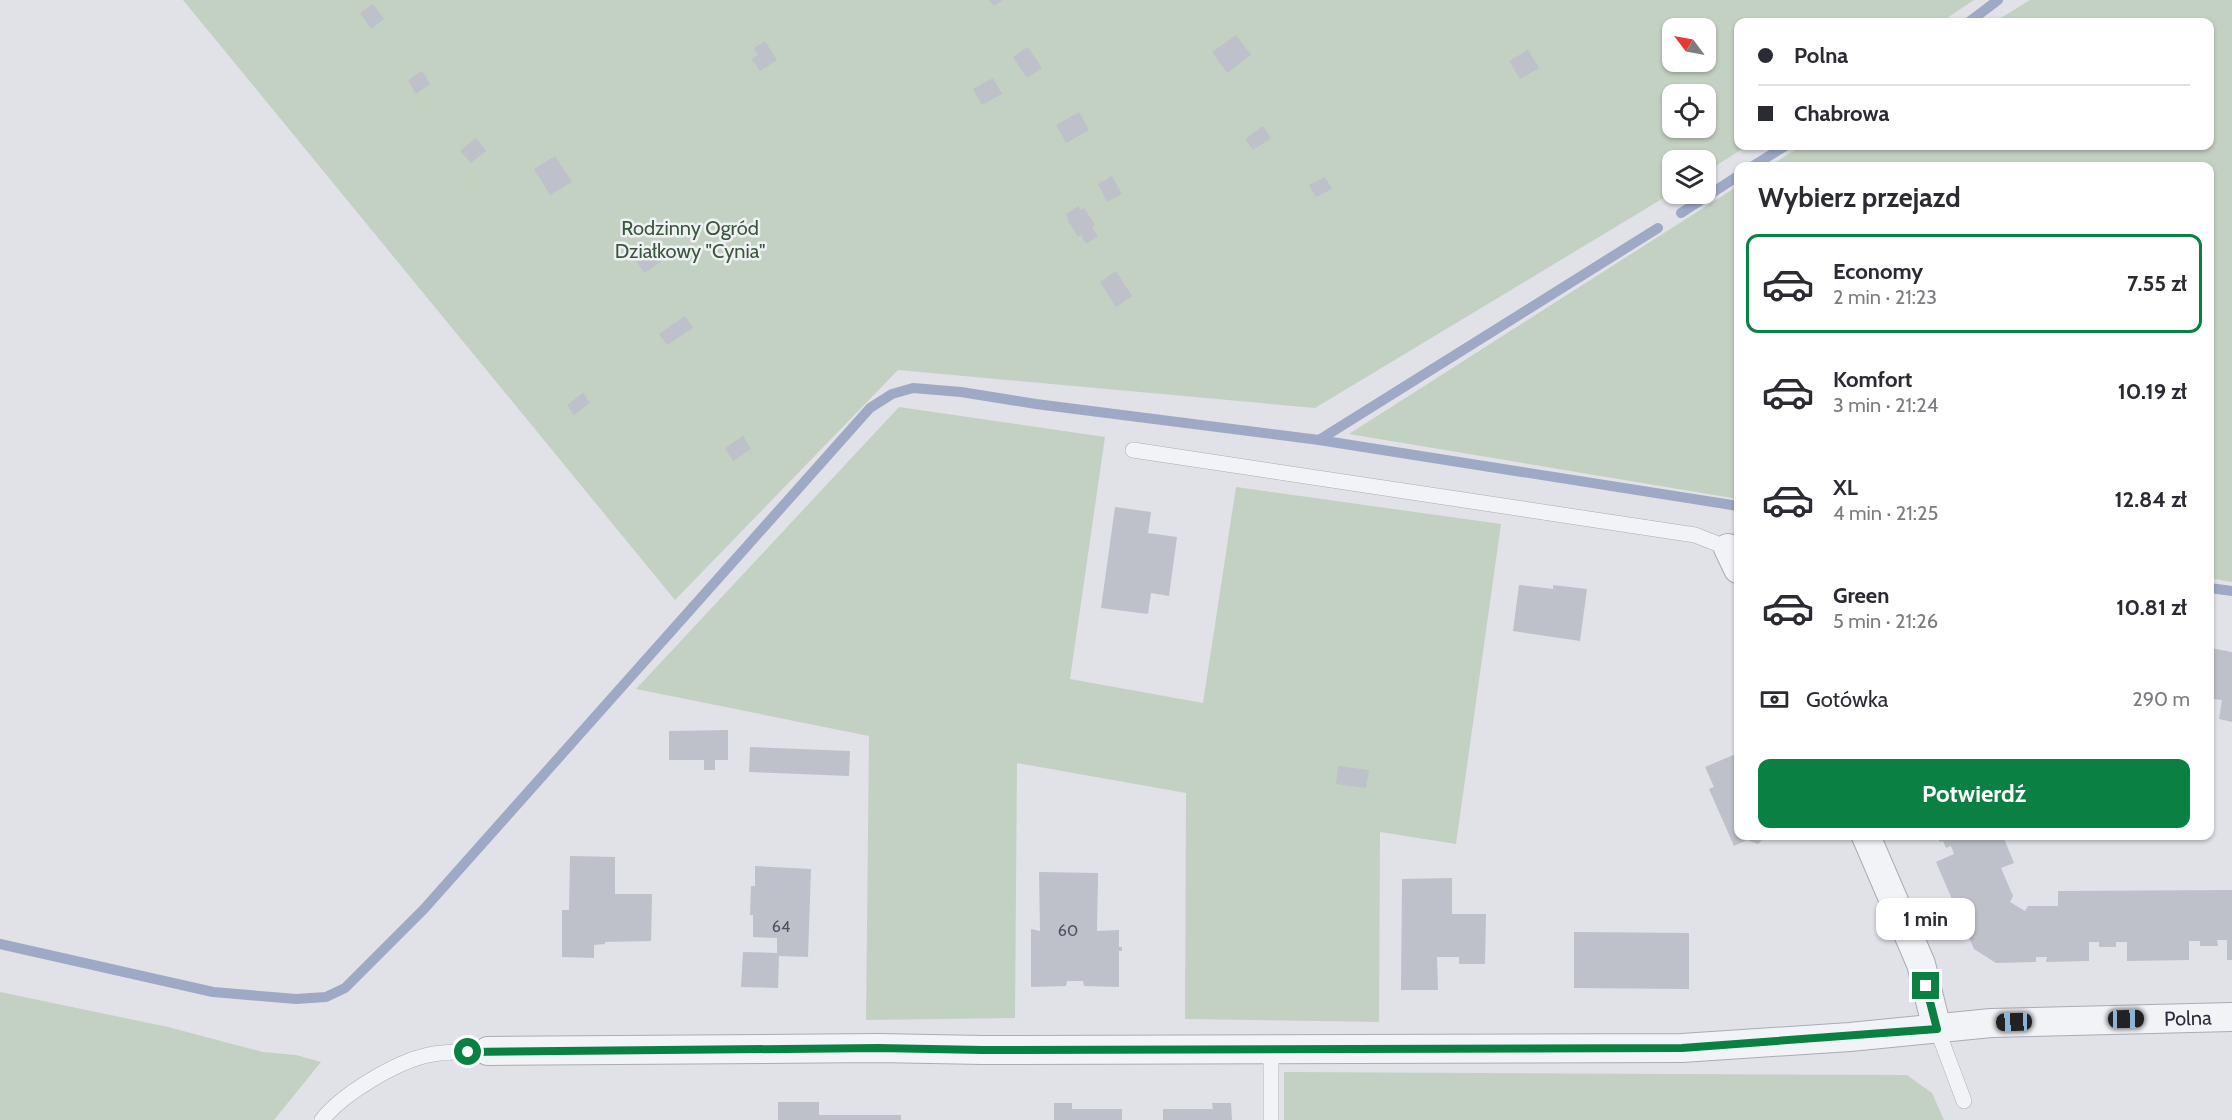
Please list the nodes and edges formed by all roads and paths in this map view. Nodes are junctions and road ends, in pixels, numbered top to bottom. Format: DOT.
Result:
graph roads {
  1 [pos="1133,450"];
  2 [pos="1733,559"];
  3 [pos="1868,840"];
  4 [pos="2232,1017"];
  5 [pos="1937,1029"];
  6 [pos="1271,1048"];
  7 [pos="488,1051"];
  8 [pos="1964,1101"];
  9 [pos="322,1120"];
  10 [pos="1271,1120"];
  1 -- 2 [label="lane"];
  3 -- 5 [label="street"];
  4 -- 5 [label="street, Polna"];
  5 -- 6 [label="street, Polna"];
  5 -- 8 [label="lane"];
  6 -- 7 [label="street, Polna"];
  6 -- 10 [label="lane"];
  7 -- 9 [label="lane"];
}
